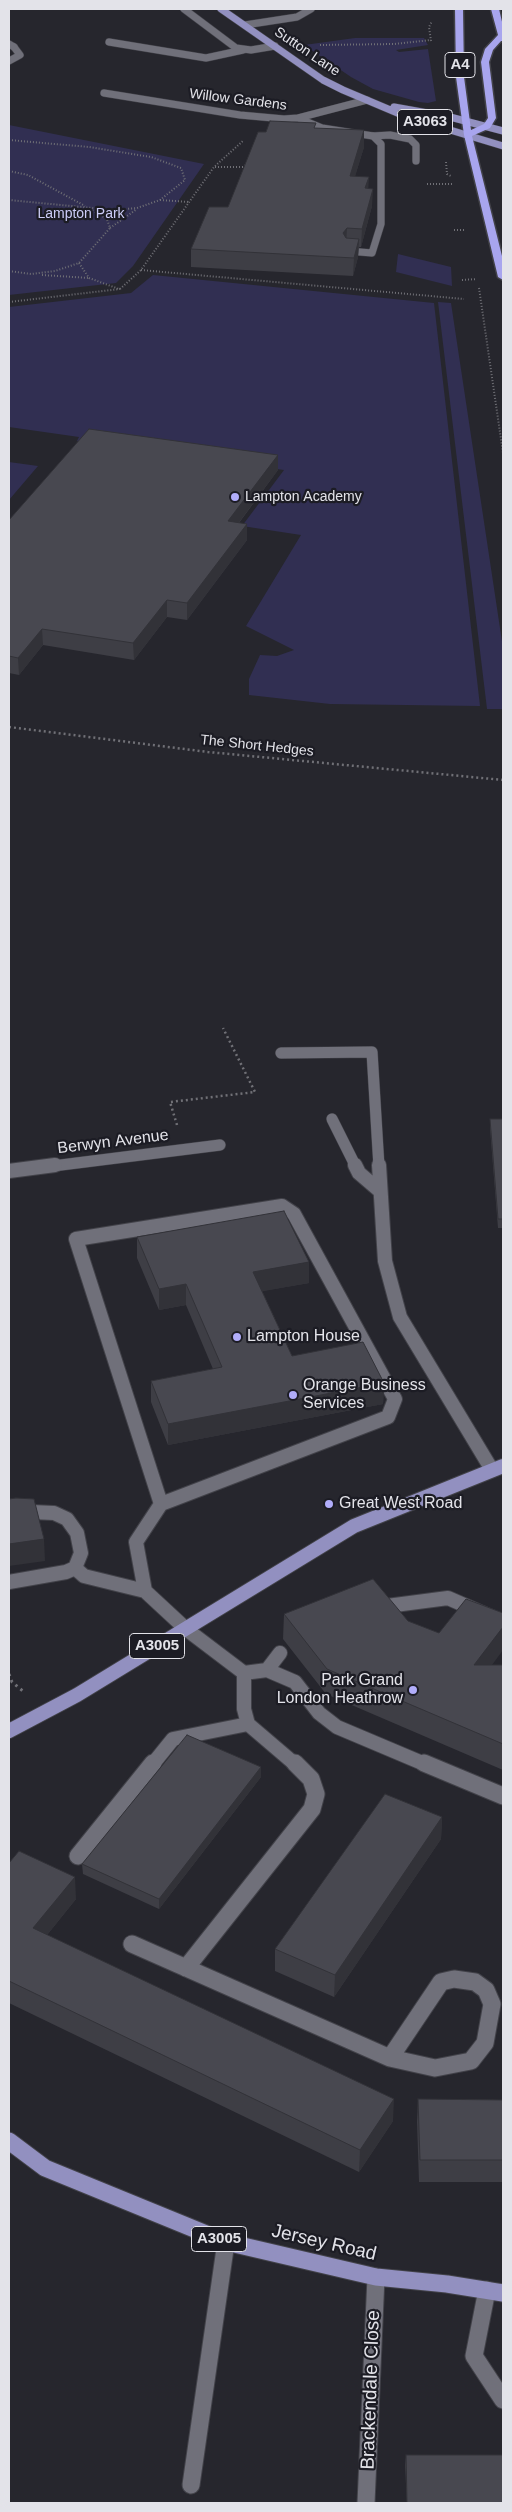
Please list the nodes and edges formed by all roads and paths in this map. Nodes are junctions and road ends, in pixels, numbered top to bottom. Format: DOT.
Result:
graph roads {
  1 [pos="184,9"];
  2 [pos="221,9"];
  3 [pos="311,9"];
  4 [pos="459,9"];
  5 [pos="495,9"];
  6 [pos="245,25"];
  7 [pos="502,37"];
  8 [pos="431,40"];
  9 [pos="109,42"];
  10 [pos="12,46"];
  11 [pos="275,46"];
  12 [pos="242,50"];
  13 [pos="9,61"];
  14 [pos="104,93"];
  15 [pos="367,100"];
  16 [pos="384,106"];
  17 [pos="298,118"];
  18 [pos="467,120"];
  19 [pos="487,126"];
  20 [pos="503,131"];
  21 [pos="468,135"];
  22 [pos="373,136"];
  23 [pos="247,138"];
  24 [pos="9,140"];
  25 [pos="15,141"];
  26 [pos="9,144"];
  27 [pos="503,146"];
  28 [pos="446,160"];
  29 [pos="416,161"];
  30 [pos="252,162"];
  31 [pos="214,167"];
  32 [pos="9,170"];
  33 [pos="447,174"];
  34 [pos="9,200"];
  35 [pos="160,200"];
  36 [pos="189,202"];
  37 [pos="86,207"];
  38 [pos="137,208"];
  39 [pos="110,228"];
  40 [pos="348,252"];
  41 [pos="79,263"];
  42 [pos="141,270"];
  43 [pos="9,271"];
  44 [pos="31,274"];
  45 [pos="503,277"];
  46 [pos="88,278"];
  47 [pos="462,280"];
  48 [pos="120,289"];
  49 [pos="464,299"];
  50 [pos="9,302"];
  51 [pos="503,453"];
  52 [pos="9,727"];
  53 [pos="503,780"];
  54 [pos="223,1028"];
  55 [pos="281,1053"];
  56 [pos="332,1119"];
  57 [pos="220,1144"];
  58 [pos="186,1149"];
  59 [pos="9,1171"];
  60 [pos="380,1191"];
  61 [pos="497,1468"];
  62 [pos="161,1504"];
  63 [pos="9,1511"];
  64 [pos="75,1568"];
  65 [pos="9,1582"];
  66 [pos="145,1591"];
  67 [pos="388,1606"];
  68 [pos="503,1622"];
  69 [pos="186,1629"];
  70 [pos="280,1653"];
  71 [pos="267,1670"];
  72 [pos="244,1674"];
  73 [pos="248,1724"];
  74 [pos="9,1731"];
  75 [pos="503,1796"];
  76 [pos="78,1856"];
  77 [pos="132,1944"];
  78 [pos="186,1968"];
  79 [pos="390,2058"];
  80 [pos="9,2141"];
  81 [pos="226,2242"];
  82 [pos="376,2276"];
  83 [pos="495,2291"];
  84 [pos="503,2400"];
  85 [pos="192,2485"];
  86 [pos="366,2503"];
  1 -- 12 [label="street"];
  2 -- 6 [label="main road, Sutton Lane / A3063"];
  3 -- 6 [label="street"];
  4 -- 18 [label="highway, A4"];
  5 -- 7 [label="highway, A4"];
  6 -- 11 [label="main road, Sutton Lane / A3063"];
  7 -- 19 [label="highway, A4"];
  8 -- 11 [label="path"];
  9 -- 12 [label="street"];
  10 -- 13 [label="street"];
  11 -- 12 [label="street"];
  11 -- 15 [label="main road, Sutton Lane / A3063"];
  14 -- 17 [label="street, Willow Gardens"];
  15 -- 16 [label="main road, Sutton Lane / A3063"];
  15 -- 17 [label="street, Willow Gardens"];
  16 -- 18 [label="main road, Sutton Lane / A3063"];
  16 -- 21 [label="main road, Sutton Lane / A3063"];
  17 -- 22 [label="street"];
  18 -- 19 [label="main road, Sutton Lane / A3063"];
  18 -- 21 [label="highway, A4"];
  19 -- 20 [label="main road, Sutton Lane / A3063"];
  19 -- 21 [label="highway"];
  21 -- 27 [label="main road, Sutton Lane / A3063"];
  21 -- 45 [label="highway, A4"];
  22 -- 29 [label="street"];
  22 -- 40 [label="street"];
  23 -- 31 [label="path"];
  24 -- 25 [label="path"];
  25 -- 26 [label="path"];
  25 -- 35 [label="path"];
  28 -- 33 [label="path"];
  30 -- 31 [label="path"];
  31 -- 36 [label="path"];
  32 -- 37 [label="path"];
  34 -- 37 [label="path"];
  35 -- 36 [label="path"];
  35 -- 38 [label="path"];
  36 -- 42 [label="path"];
  37 -- 38 [label="path"];
  37 -- 39 [label="path"];
  38 -- 39 [label="path"];
  39 -- 41 [label="path"];
  41 -- 44 [label="path"];
  41 -- 46 [label="path"];
  42 -- 48 [label="path"];
  42 -- 49 [label="path"];
  43 -- 44 [label="path"];
  44 -- 46 [label="path"];
  46 -- 48 [label="path"];
  47 -- 51 [label="path"];
  48 -- 50 [label="path"];
  52 -- 53 [label="path, The Short Hedges"];
  54 -- 58 [label="path"];
  55 -- 60 [label="street"];
  56 -- 60 [label="street"];
  57 -- 58 [label="street, Berwyn Avenue"];
  58 -- 59 [label="street, Berwyn Avenue"];
  60 -- 61 [label="street"];
  61 -- 69 [label="main road, A3005"];
  62 -- 62 [label="street"];
  62 -- 66 [label="street"];
  63 -- 64 [label="street"];
  64 -- 65 [label="street"];
  64 -- 66 [label="street"];
  66 -- 69 [label="street"];
  67 -- 68 [label="street"];
  69 -- 72 [label="street"];
  69 -- 74 [label="main road, A3005"];
  70 -- 71 [label="street"];
  71 -- 72 [label="street"];
  71 -- 75 [label="street"];
  72 -- 73 [label="street"];
  73 -- 76 [label="street"];
  73 -- 78 [label="street"];
  77 -- 78 [label="street"];
  78 -- 79 [label="street"];
  79 -- 79 [label="street"];
  80 -- 81 [label="main road, Jersey Road / A3005"];
  81 -- 82 [label="main road, Jersey Road / A3005"];
  81 -- 85 [label="street"];
  82 -- 83 [label="main road, Jersey Road / A3005"];
  82 -- 86 [label="street, Brackendale Close"];
  83 -- 84 [label="street"];
}
